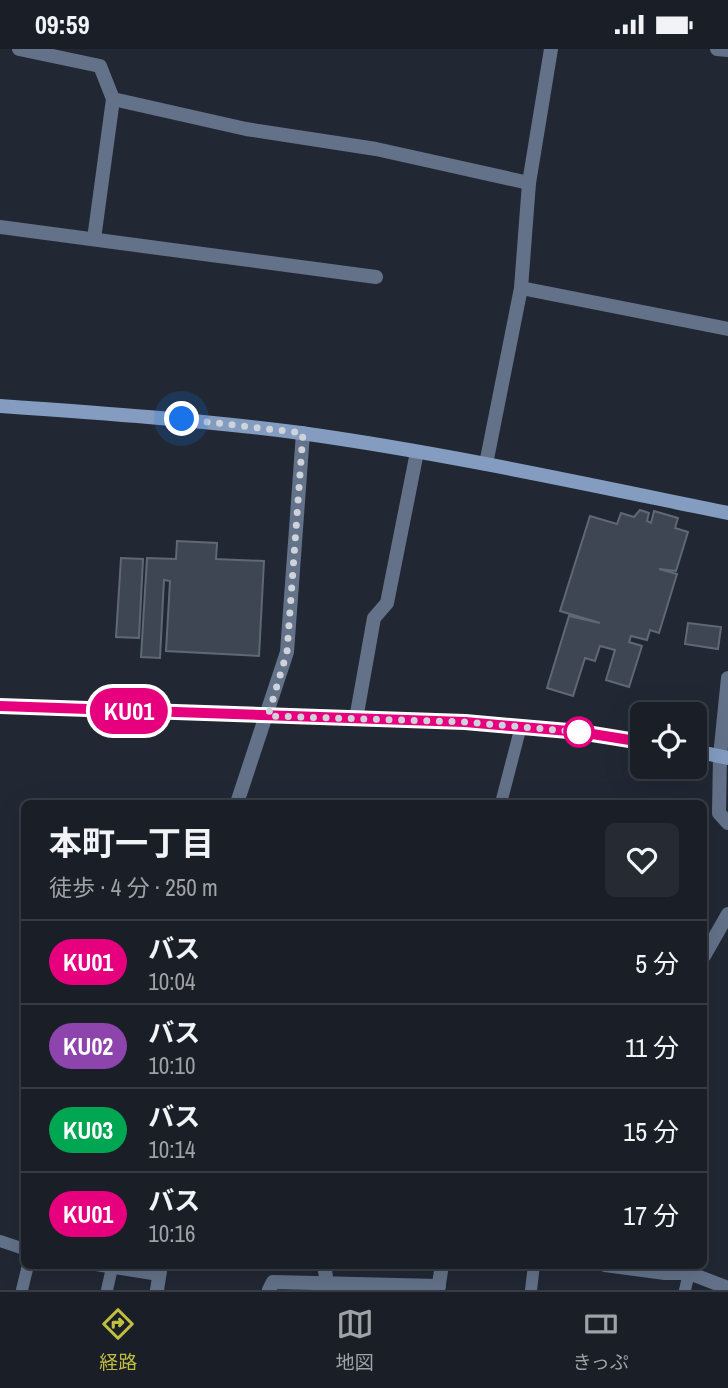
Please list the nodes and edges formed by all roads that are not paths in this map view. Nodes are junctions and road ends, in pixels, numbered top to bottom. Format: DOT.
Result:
graph roads {
  1 [pos="19,49"];
  2 [pos="551,49"];
  3 [pos="717,49"];
  4 [pos="728,50"];
  5 [pos="113,99"];
  6 [pos="529,183"];
  7 [pos="0,227"];
  8 [pos="94,239"];
  9 [pos="376,277"];
  10 [pos="522,288"];
  11 [pos="728,329"];
  12 [pos="0,406"];
  13 [pos="303,433"];
  14 [pos="417,452"];
  15 [pos="486,464"];
  16 [pos="728,513"];
  17 [pos="728,678"];
  18 [pos="0,706"];
  19 [pos="268,716"];
  20 [pos="356,719"];
  21 [pos="521,726"];
  22 [pos="630,740"];
  23 [pos="724,757"];
  24 [pos="238,800"];
  25 [pos="502,800"];
  26 [pos="728,823"];
  27 [pos="728,914"];
  28 [pos="707,951"];
  29 [pos="0,1241"];
  30 [pos="21,1248"];
  31 [pos="27,1269"];
  32 [pos="112,1269"];
  33 [pos="117,1269"];
  34 [pos="325,1269"];
  35 [pos="441,1269"];
  36 [pos="534,1269"];
  37 [pos="635,1269"];
  38 [pos="690,1272"];
  39 [pos="159,1277"];
  40 [pos="327,1283"];
  41 [pos="439,1288"];
  42 [pos="728,1288"];
  43 [pos="22,1290"];
  44 [pos="107,1290"];
  45 [pos="269,1290"];
  46 [pos="531,1290"];
  47 [pos="685,1290"];
  1 -- 5 [label="street"];
  2 -- 6 [label="street"];
  3 -- 4 [label="street"];
  5 -- 6 [label="street"];
  5 -- 8 [label="street"];
  6 -- 10 [label="street"];
  7 -- 8 [label="street"];
  8 -- 9 [label="street"];
  10 -- 11 [label="street"];
  10 -- 15 [label="street"];
  12 -- 13 [label="street"];
  13 -- 14 [label="street"];
  13 -- 19 [label="street"];
  14 -- 15 [label="street"];
  14 -- 20 [label="street"];
  15 -- 16 [label="street"];
  17 -- 23 [label="street"];
  18 -- 19 [label="street"];
  19 -- 20 [label="street"];
  19 -- 24 [label="street"];
  20 -- 21 [label="street"];
  21 -- 22 [label="street"];
  21 -- 25 [label="lane"];
  23 -- 26 [label="street"];
  27 -- 28 [label="street"];
  29 -- 30 [label="lane"];
  31 -- 43 [label="lane"];
  32 -- 44 [label="lane"];
  33 -- 39 [label="lane"];
  34 -- 40 [label="street"];
  35 -- 41 [label="street"];
  36 -- 46 [label="lane"];
  37 -- 38 [label="street"];
  38 -- 42 [label="street"];
  38 -- 47 [label="lane"];
  40 -- 41 [label="street"];
  40 -- 45 [label="street"];
}
